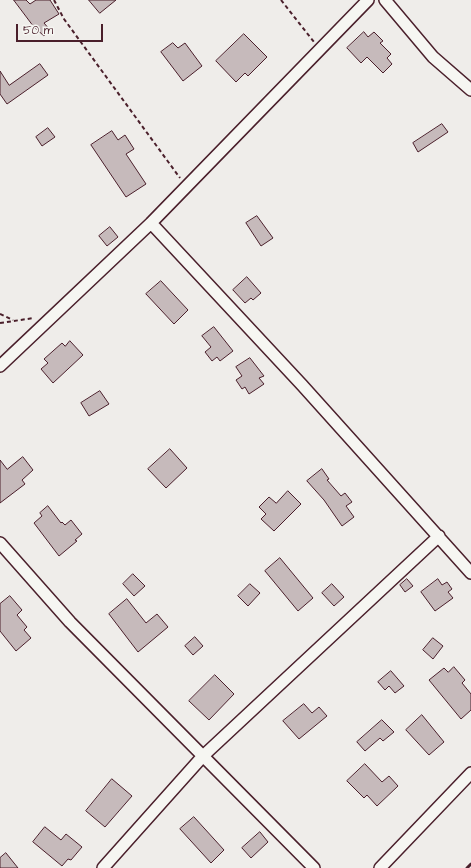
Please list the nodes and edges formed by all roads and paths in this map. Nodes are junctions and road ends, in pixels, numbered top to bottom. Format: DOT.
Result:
graph roads {
  1 [pos="54,0"];
  2 [pos="281,0"];
  3 [pos="368,0"];
  4 [pos="385,0"];
  5 [pos="320,50"];
  6 [pos="471,90"];
  7 [pos="187,187"];
  8 [pos="151,223"];
  9 [pos="0,314"];
  10 [pos="0,323"];
  11 [pos="0,366"];
  12 [pos="439,536"];
  13 [pos="0,543"];
  14 [pos="471,573"];
  15 [pos="203,756"];
  16 [pos="471,773"];
  17 [pos="103,868"];
  18 [pos="314,868"];
  19 [pos="380,868"];
  1 -- 7 [label="path"];
  2 -- 5 [label="path"];
  3 -- 5 [label="street"];
  4 -- 6 [label="street"];
  5 -- 7 [label="street"];
  7 -- 8 [label="street"];
  8 -- 11 [label="street"];
  8 -- 12 [label="street"];
  9 -- 10 [label="path"];
  12 -- 14 [label="street"];
  12 -- 15 [label="street"];
  13 -- 15 [label="street"];
  15 -- 17 [label="street"];
  15 -- 18 [label="street"];
  16 -- 19 [label="street"];
}
